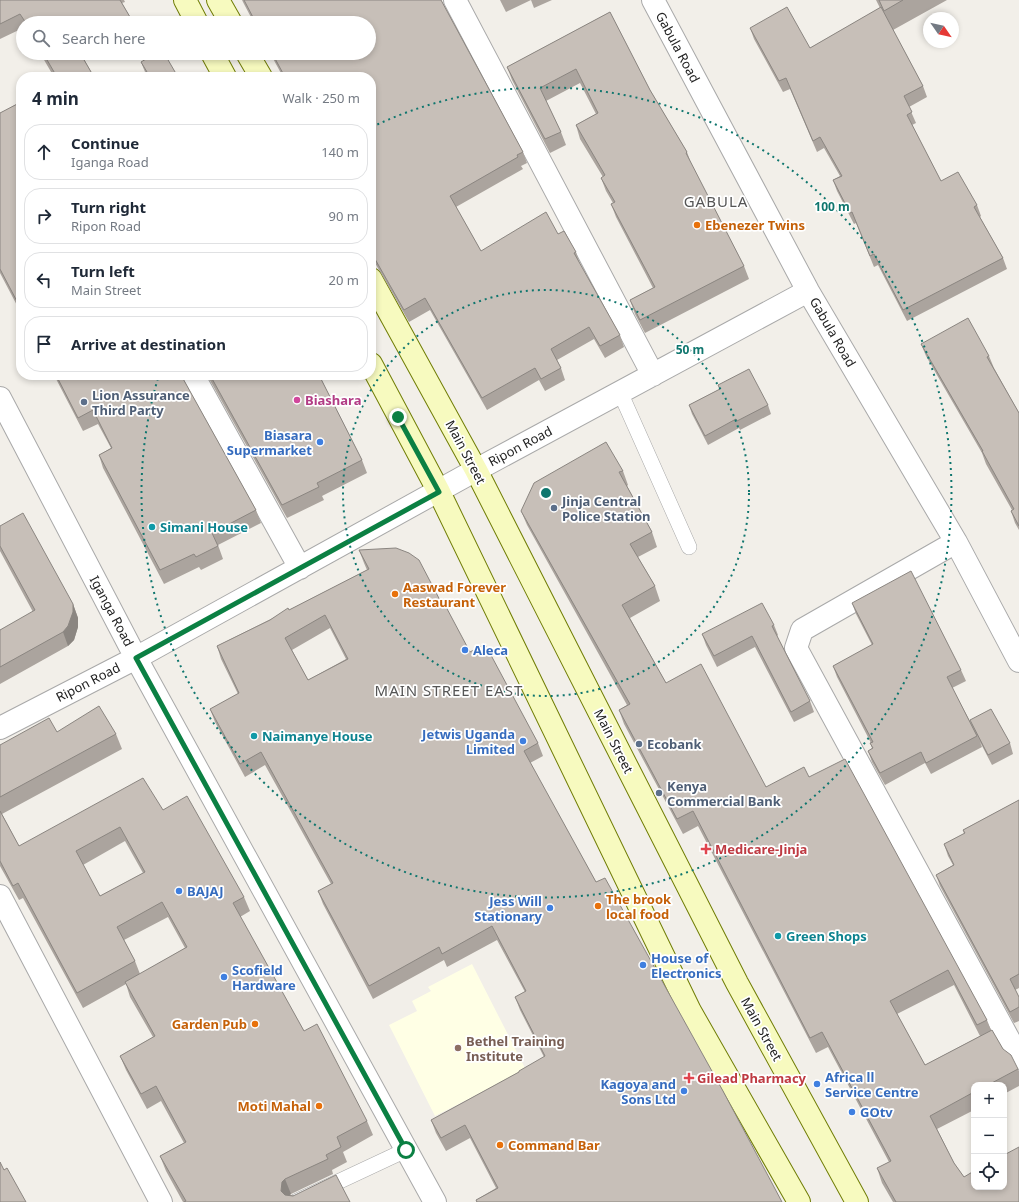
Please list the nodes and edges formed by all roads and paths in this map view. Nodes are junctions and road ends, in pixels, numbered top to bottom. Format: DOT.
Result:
graph roads {
  1 [pos="185,0"];
  2 [pos="455,0"];
  3 [pos="653,0"];
  4 [pos="193,16"];
  5 [pos="216,60"];
  6 [pos="251,60"];
  7 [pos="222,72"];
  8 [pos="257,72"];
  9 [pos="376,288"];
  10 [pos="808,291"];
  11 [pos="376,373"];
  12 [pos="653,375"];
  13 [pos="196,380"];
  14 [pos="620,392"];
  15 [pos="0,398"];
  16 [pos="476,470"];
  17 [pos="439,492"];
  18 [pos="956,542"];
  19 [pos="689,546"];
  20 [pos="300,568"];
  21 [pos="136,658"];
  22 [pos="1019,661"];
  23 [pos="0,728"];
  24 [pos="0,896"];
  25 [pos="1019,1058"];
  26 [pos="406,1150"];
  27 [pos="161,1202"];
  28 [pos="295,1202"];
  29 [pos="435,1202"];
  30 [pos="798,1202"];
  31 [pos="857,1202"];
  1 -- 4 [label="street"];
  2 -- 12 [label="street"];
  3 -- 10 [label="street, Gabula Road"];
  5 -- 7 [label="street"];
  6 -- 8 [label="street"];
  9 -- 16 [label="street, Main Street"];
  10 -- 12 [label="street, Ripon Road"];
  10 -- 18 [label="street, Gabula Road"];
  11 -- 17 [label="street"];
  12 -- 14 [label="street, Ripon Road"];
  13 -- 20 [label="street"];
  14 -- 16 [label="street, Ripon Road"];
  14 -- 19 [label="lane"];
  15 -- 21 [label="street, Iganga Road"];
  16 -- 17 [label="street, Ripon Road"];
  16 -- 31 [label="street, Main Street"];
  17 -- 20 [label="street, Ripon Road"];
  17 -- 30 [label="street"];
  18 -- 22 [label="street, Gabula Road"];
  18 -- 25 [label="street"];
  20 -- 21 [label="street, Ripon Road"];
  21 -- 23 [label="street, Ripon Road"];
  21 -- 26 [label="street, Iganga Road"];
  24 -- 27 [label="street"];
  26 -- 28 [label="lane"];
  26 -- 29 [label="street, Iganga Road"];
}
